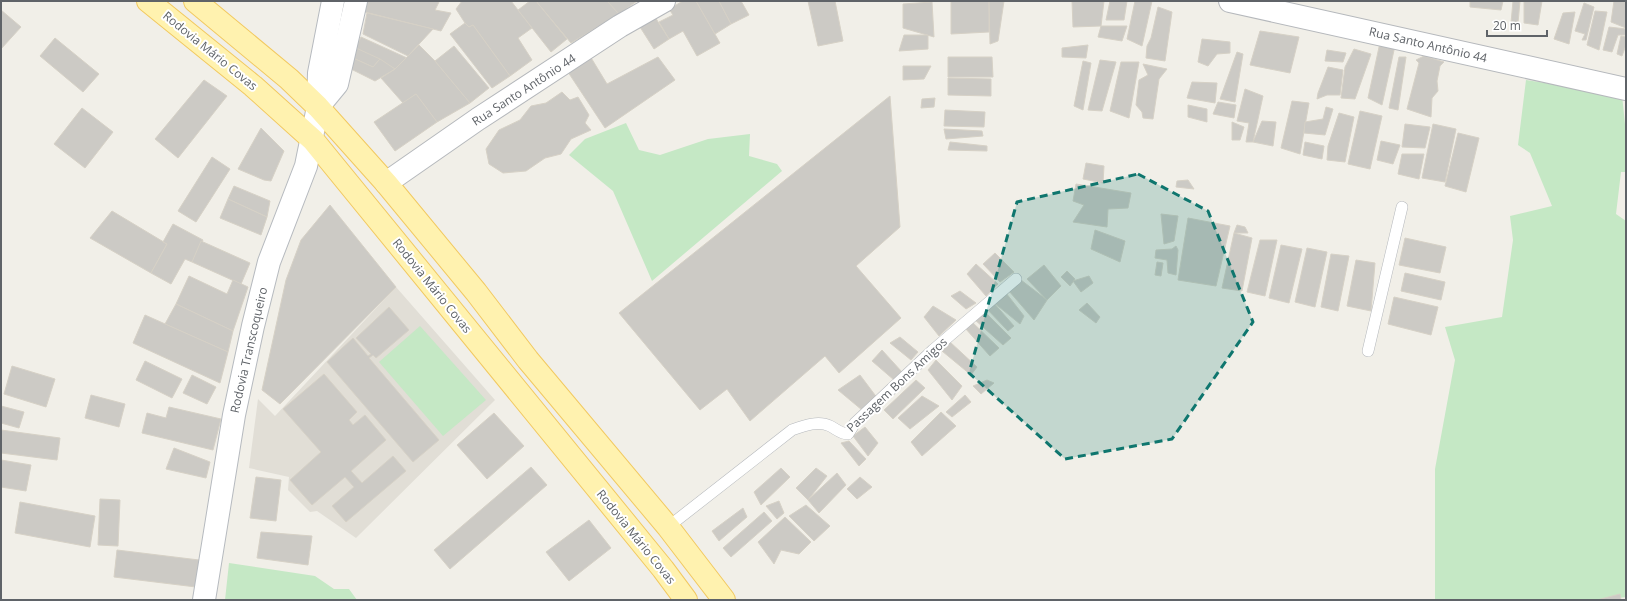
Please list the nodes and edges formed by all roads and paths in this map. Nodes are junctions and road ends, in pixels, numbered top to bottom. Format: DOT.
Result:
graph roads {
  1 [pos="148,1"];
  2 [pos="195,1"];
  3 [pos="332,1"];
  4 [pos="356,1"];
  5 [pos="664,1"];
  6 [pos="1230,1"];
  7 [pos="1626,89"];
  8 [pos="318,107"];
  9 [pos="313,140"];
  10 [pos="386,183"];
  11 [pos="1402,206"];
  12 [pos="1016,279"];
  13 [pos="1368,351"];
  14 [pos="668,527"];
  15 [pos="204,600"];
  16 [pos="686,600"];
  17 [pos="724,600"];
  1 -- 9 [label="main road, Rodovia Mário Covas"];
  2 -- 8 [label="main road"];
  3 -- 8 [label="street, Rodovia Transcoqueiro"];
  4 -- 8 [label="street"];
  5 -- 10 [label="street, Rua Santo Antônio 44"];
  6 -- 7 [label="street, Rua Santo Antônio 44"];
  8 -- 9 [label="street, Rodovia Transcoqueiro"];
  8 -- 10 [label="main road"];
  9 -- 15 [label="street, Rodovia Transcoqueiro"];
  9 -- 16 [label="main road, Rodovia Mário Covas"];
  10 -- 14 [label="main road"];
  11 -- 13 [label="lane"];
  12 -- 14 [label="lane, Passagem Bons Amigos"];
  14 -- 17 [label="main road"];
}
